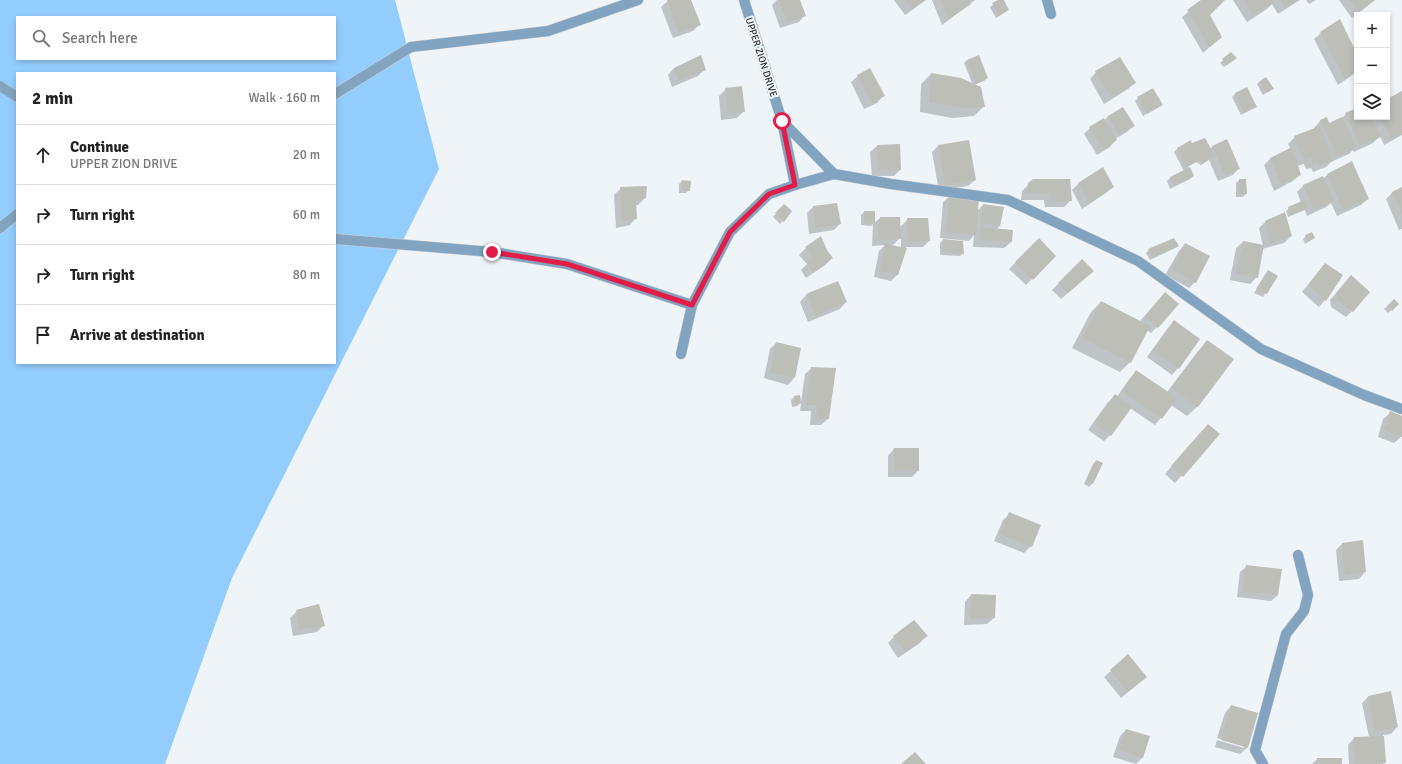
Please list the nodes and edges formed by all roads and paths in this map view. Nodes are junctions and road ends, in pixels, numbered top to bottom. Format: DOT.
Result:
graph roads {
  1 [pos="638,0"];
  2 [pos="744,0"];
  3 [pos="1047,0"];
  4 [pos="1051,14"];
  5 [pos="0,86"];
  6 [pos="336,93"];
  7 [pos="16,96"];
  8 [pos="782,121"];
  9 [pos="834,174"];
  10 [pos="795,185"];
  11 [pos="16,215"];
  12 [pos="0,228"];
  13 [pos="336,239"];
  14 [pos="692,305"];
  15 [pos="681,354"];
  16 [pos="1402,409"];
  17 [pos="1298,555"];
  18 [pos="1263,764"];
  1 -- 6 [label="street"];
  2 -- 8 [label="street, UPPER ZION DRIVE"];
  3 -- 4 [label="street"];
  5 -- 7 [label="street"];
  8 -- 9 [label="street"];
  8 -- 10 [label="street, UPPER ZION DRIVE"];
  9 -- 10 [label="street"];
  9 -- 16 [label="street"];
  10 -- 14 [label="street"];
  11 -- 12 [label="street"];
  13 -- 14 [label="street"];
  14 -- 15 [label="street"];
  17 -- 18 [label="street"];
}
